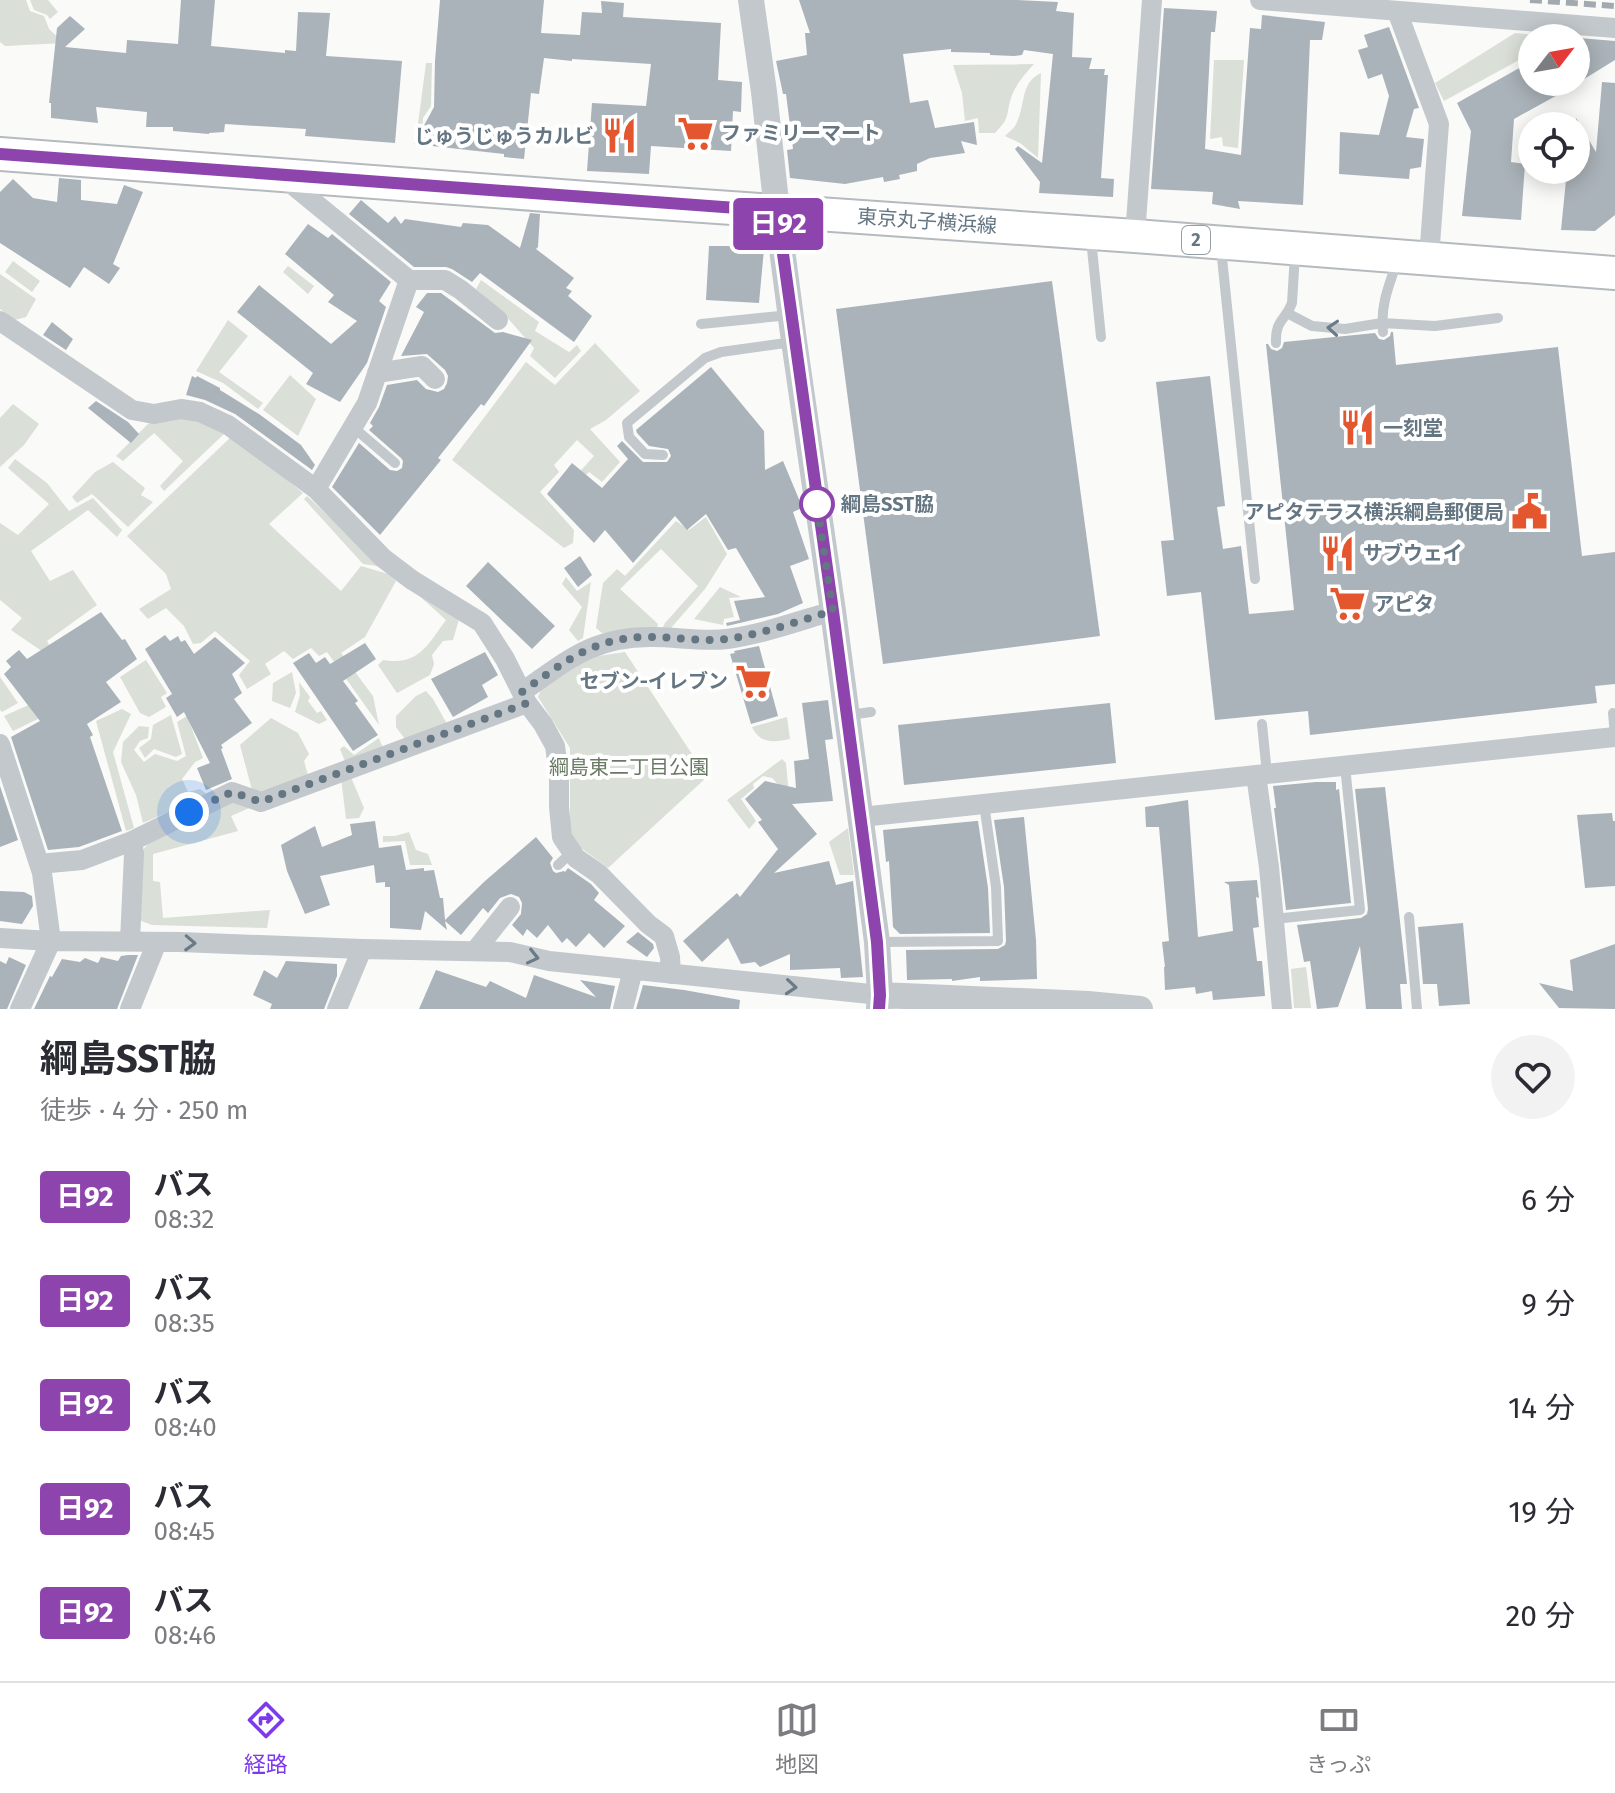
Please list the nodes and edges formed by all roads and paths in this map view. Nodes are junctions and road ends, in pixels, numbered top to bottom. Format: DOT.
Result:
graph roads {
  1 [pos="751,0"];
  2 [pos="1152,0"];
  3 [pos="1260,0"];
  4 [pos="1397,11"];
  5 [pos="1615,28"];
  6 [pos="0,154"];
  7 [pos="280,174"];
  8 [pos="777,211"];
  9 [pos="1090,233"];
  10 [pos="1135,236"];
  11 [pos="1220,242"];
  12 [pos="1295,248"];
  13 [pos="1414,257"];
  14 [pos="1615,273"];
  15 [pos="409,280"];
  16 [pos="1287,313"];
  17 [pos="1498,318"];
  18 [pos="498,320"];
  19 [pos="0,321"];
  20 [pos="701,324"];
  21 [pos="1382,327"];
  22 [pos="792,328"];
  23 [pos="1101,337"];
  24 [pos="1276,343"];
  25 [pos="377,373"];
  26 [pos="435,379"];
  27 [pos="353,427"];
  28 [pos="663,455"];
  29 [pos="395,463"];
  30 [pos="316,489"];
  31 [pos="1255,579"];
  32 [pos="833,611"];
  33 [pos="524,697"];
  34 [pos="1613,713"];
  35 [pos="1262,724"];
  36 [pos="1615,736"];
  37 [pos="0,744"];
  38 [pos="1345,766"];
  39 [pos="1262,775"];
  40 [pos="984,804"];
  41 [pos="861,817"];
  42 [pos="132,841"];
  43 [pos="39,864"];
  44 [pos="510,907"];
  45 [pos="1409,917"];
  46 [pos="1274,919"];
  47 [pos="0,938"];
  48 [pos="51,941"];
  49 [pos="130,941"];
  50 [pos="157,942"];
  51 [pos="877,942"];
  52 [pos="362,949"];
  53 [pos="475,951"];
  54 [pos="633,970"];
  55 [pos="671,974"];
  56 [pos="880,1002"];
  57 [pos="1097,1007"];
  58 [pos="20,1009"];
  59 [pos="130,1009"];
  60 [pos="337,1009"];
  61 [pos="623,1009"];
  62 [pos="1140,1009"];
  63 [pos="1282,1009"];
  64 [pos="1417,1009"];
  1 -- 8 [label="street"];
  2 -- 10 [label="street"];
  3 -- 4 [label="street"];
  4 -- 5 [label="street"];
  4 -- 13 [label="street"];
  6 -- 7 [label="main road, 東京丸子横浜線 / 2"];
  7 -- 8 [label="main road, 東京丸子横浜線 / 2"];
  7 -- 15 [label="street"];
  8 -- 9 [label="main road, 東京丸子横浜線 / 2"];
  8 -- 22 [label="street"];
  9 -- 10 [label="main road, 東京丸子横浜線 / 2"];
  9 -- 23 [label="lane"];
  10 -- 11 [label="main road, 東京丸子横浜線 / 2"];
  11 -- 12 [label="main road, 東京丸子横浜線 / 2"];
  11 -- 31 [label="lane"];
  12 -- 13 [label="main road, 東京丸子横浜線 / 2"];
  12 -- 16 [label="lane"];
  13 -- 14 [label="main road, 東京丸子横浜線 / 2"];
  13 -- 21 [label="lane"];
  15 -- 18 [label="street"];
  15 -- 25 [label="street"];
  21 -- 16 [label="lane, one-way"];
  16 -- 24 [label="lane"];
  17 -- 21 [label="lane"];
  19 -- 30 [label="street"];
  20 -- 22 [label="lane"];
  22 -- 28 [label="lane"];
  22 -- 32 [label="street"];
  25 -- 26 [label="street"];
  25 -- 27 [label="street"];
  27 -- 29 [label="lane"];
  27 -- 30 [label="street"];
  30 -- 33 [label="street"];
  32 -- 33 [label="street"];
  32 -- 41 [label="street"];
  33 -- 42 [label="street"];
  33 -- 55 [label="street"];
  34 -- 36 [label="lane"];
  35 -- 39 [label="lane"];
  36 -- 38 [label="street"];
  37 -- 43 [label="street"];
  38 -- 39 [label="street"];
  38 -- 46 [label="lane"];
  39 -- 40 [label="street"];
  39 -- 46 [label="street"];
  40 -- 41 [label="street"];
  40 -- 51 [label="lane"];
  41 -- 51 [label="street"];
  42 -- 43 [label="street"];
  42 -- 49 [label="street"];
  43 -- 48 [label="street"];
  44 -- 53 [label="street"];
  45 -- 64 [label="lane"];
  46 -- 63 [label="street"];
  47 -- 48 [label="street"];
  48 -- 49 [label="street"];
  48 -- 58 [label="street"];
  49 -- 50 [label="street"];
  50 -- 52 [label="street, one-way"];
  50 -- 59 [label="street"];
  51 -- 56 [label="street"];
  52 -- 53 [label="street"];
  52 -- 60 [label="street"];
  53 -- 54 [label="street, one-way"];
  54 -- 55 [label="street"];
  54 -- 61 [label="street"];
  55 -- 56 [label="street, one-way"];
  56 -- 57 [label="street"];
  57 -- 62 [label="street"];
}
